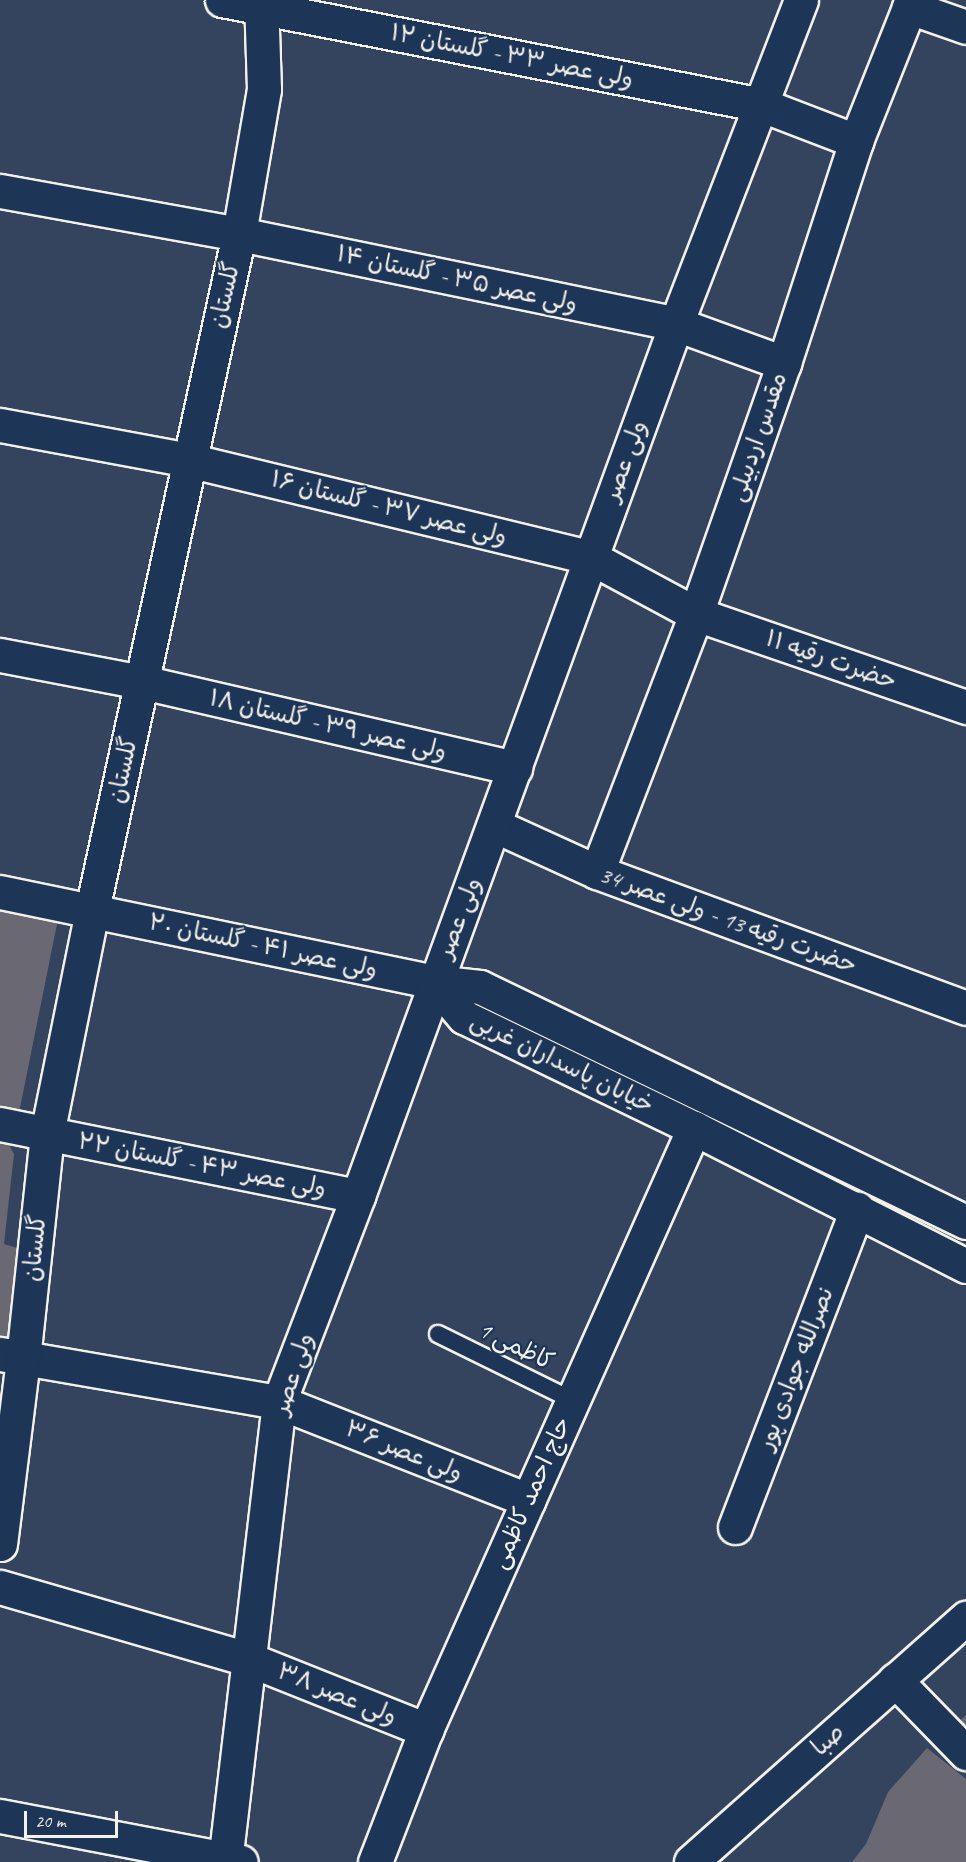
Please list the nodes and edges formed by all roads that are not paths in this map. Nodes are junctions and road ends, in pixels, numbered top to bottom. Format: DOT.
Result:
graph roads {
  1 [pos="222,0"];
  2 [pos="801,0"];
  3 [pos="262,4"];
  4 [pos="911,4"];
  5 [pos="966,27"];
  6 [pos="762,105"];
  7 [pos="856,141"];
  8 [pos="0,191"];
  9 [pos="238,234"];
  10 [pos="676,324"];
  11 [pos="784,363"];
  12 [pos="0,425"];
  13 [pos="188,460"];
  14 [pos="590,557"];
  15 [pos="696,614"];
  16 [pos="0,655"];
  17 [pos="142,682"];
  18 [pos="966,707"];
  19 [pos="514,768"];
  20 [pos="494,825"];
  21 [pos="597,872"];
  22 [pos="0,892"];
  23 [pos="92,910"];
  24 [pos="434,981"];
  25 [pos="966,1008"];
  26 [pos="0,1124"];
  27 [pos="694,1128"];
  28 [pos="47,1134"];
  29 [pos="358,1196"];
  30 [pos="857,1209"];
  31 [pos="966,1222"];
  32 [pos="966,1266"];
  33 [pos="438,1334"];
  34 [pos="12,1357"];
  35 [pos="572,1400"];
  36 [pos="279,1402"];
  37 [pos="528,1500"];
  38 [pos="735,1527"];
  39 [pos="0,1544"];
  40 [pos="0,1587"];
  41 [pos="966,1617"];
  42 [pos="248,1659"];
  43 [pos="895,1680"];
  44 [pos="426,1730"];
  45 [pos="966,1753"];
  46 [pos="0,1816"];
  47 [pos="230,1860"];
  48 [pos="375,1862"];
  49 [pos="691,1862"];
  1 -- 3 [label="street, ولی عصر ۳۳ - گلستان ۱۲"];
  2 -- 6 [label="street, ولی عصر"];
  3 -- 6 [label="street, ولی عصر ۳۳ - گلستان ۱۲"];
  3 -- 9 [label="street, گلستان"];
  4 -- 5 [label="street"];
  4 -- 7 [label="street, مقدس اردبیلی"];
  6 -- 7 [label="street, ولی عصر ۳۳ - گلستان ۱۲"];
  6 -- 10 [label="street, ولی عصر"];
  7 -- 11 [label="street, مقدس اردبیلی"];
  8 -- 9 [label="street, ولی عصر ۳۵ - گلستان ۱۴"];
  9 -- 10 [label="street, ولی عصر ۳۵ - گلستان ۱۴"];
  9 -- 13 [label="street, گلستان"];
  10 -- 11 [label="street, ولی عصر ۳۵ - گلستان ۱۴"];
  10 -- 14 [label="street, ولی عصر"];
  11 -- 15 [label="street, مقدس اردبیلی"];
  12 -- 13 [label="street, ولی عصر ۳۷ - گلستان ۱۶"];
  13 -- 14 [label="street, ولی عصر ۳۷ - گلستان ۱۶"];
  13 -- 17 [label="street, گلستان"];
  14 -- 15 [label="street, ولی عصر ۳۷ - گلستان ۱۶"];
  14 -- 19 [label="street, ولی عصر"];
  15 -- 18 [label="street, حضرت رقیه ۱۱"];
  15 -- 21 [label="street, مقدس اردبیلی"];
  16 -- 17 [label="street, ولی عصر ۳۹ - گلستان ۱۸"];
  17 -- 19 [label="street, ولی عصر ۳۹ - گلستان ۱۸"];
  17 -- 23 [label="street, گلستان"];
  19 -- 20 [label="street, ولی عصر"];
  20 -- 21 [label="street, حضرت رقیه 13 - ولی عصر 34"];
  20 -- 24 [label="street, ولی عصر"];
  21 -- 25 [label="street, حضرت رقیه 13 - ولی عصر 34"];
  22 -- 23 [label="street, ولی عصر ۴۱ - گلستان ۲۰"];
  23 -- 24 [label="street, ولی عصر ۴۱ - گلستان ۲۰"];
  23 -- 28 [label="street, گلستان"];
  24 -- 27 [label="street, خیابان پاسداران غربی"];
  24 -- 29 [label="street, ولی عصر"];
  24 -- 31 [label="street, خیابان پاسداران غربی"];
  26 -- 28 [label="street, ولی عصر ۴۳ - گلستان ۲۲"];
  27 -- 30 [label="street, خیابان پاسداران غربی"];
  27 -- 35 [label="street, حاج احمد کاظمی"];
  28 -- 29 [label="street, ولی عصر ۴۳ - گلستان ۲۲"];
  28 -- 34 [label="street, گلستان"];
  29 -- 36 [label="street, ولی عصر"];
  30 -- 32 [label="street, خیابان پاسداران غربی"];
  30 -- 38 [label="street, نصرالله جوادی پور"];
  33 -- 35 [label="lane, کاظمی 1"];
  34 -- 36 [label="street, ولی عصر ۳۶"];
  34 -- 39 [label="street, گلستان"];
  35 -- 37 [label="street, حاج احمد کاظمی"];
  36 -- 37 [label="street, ولی عصر ۳۶"];
  36 -- 42 [label="street, ولی عصر"];
  37 -- 44 [label="street, حاج احمد کاظمی"];
  40 -- 42 [label="street, ولی عصر ۳۸"];
  41 -- 43 [label="street, صبا"];
  42 -- 44 [label="street, ولی عصر ۳۸"];
  42 -- 47 [label="street, ولی عصر"];
  43 -- 45 [label="street"];
  43 -- 49 [label="street, صبا"];
  44 -- 48 [label="street, حاج احمد کاظمی"];
  46 -- 47 [label="street"];
}
